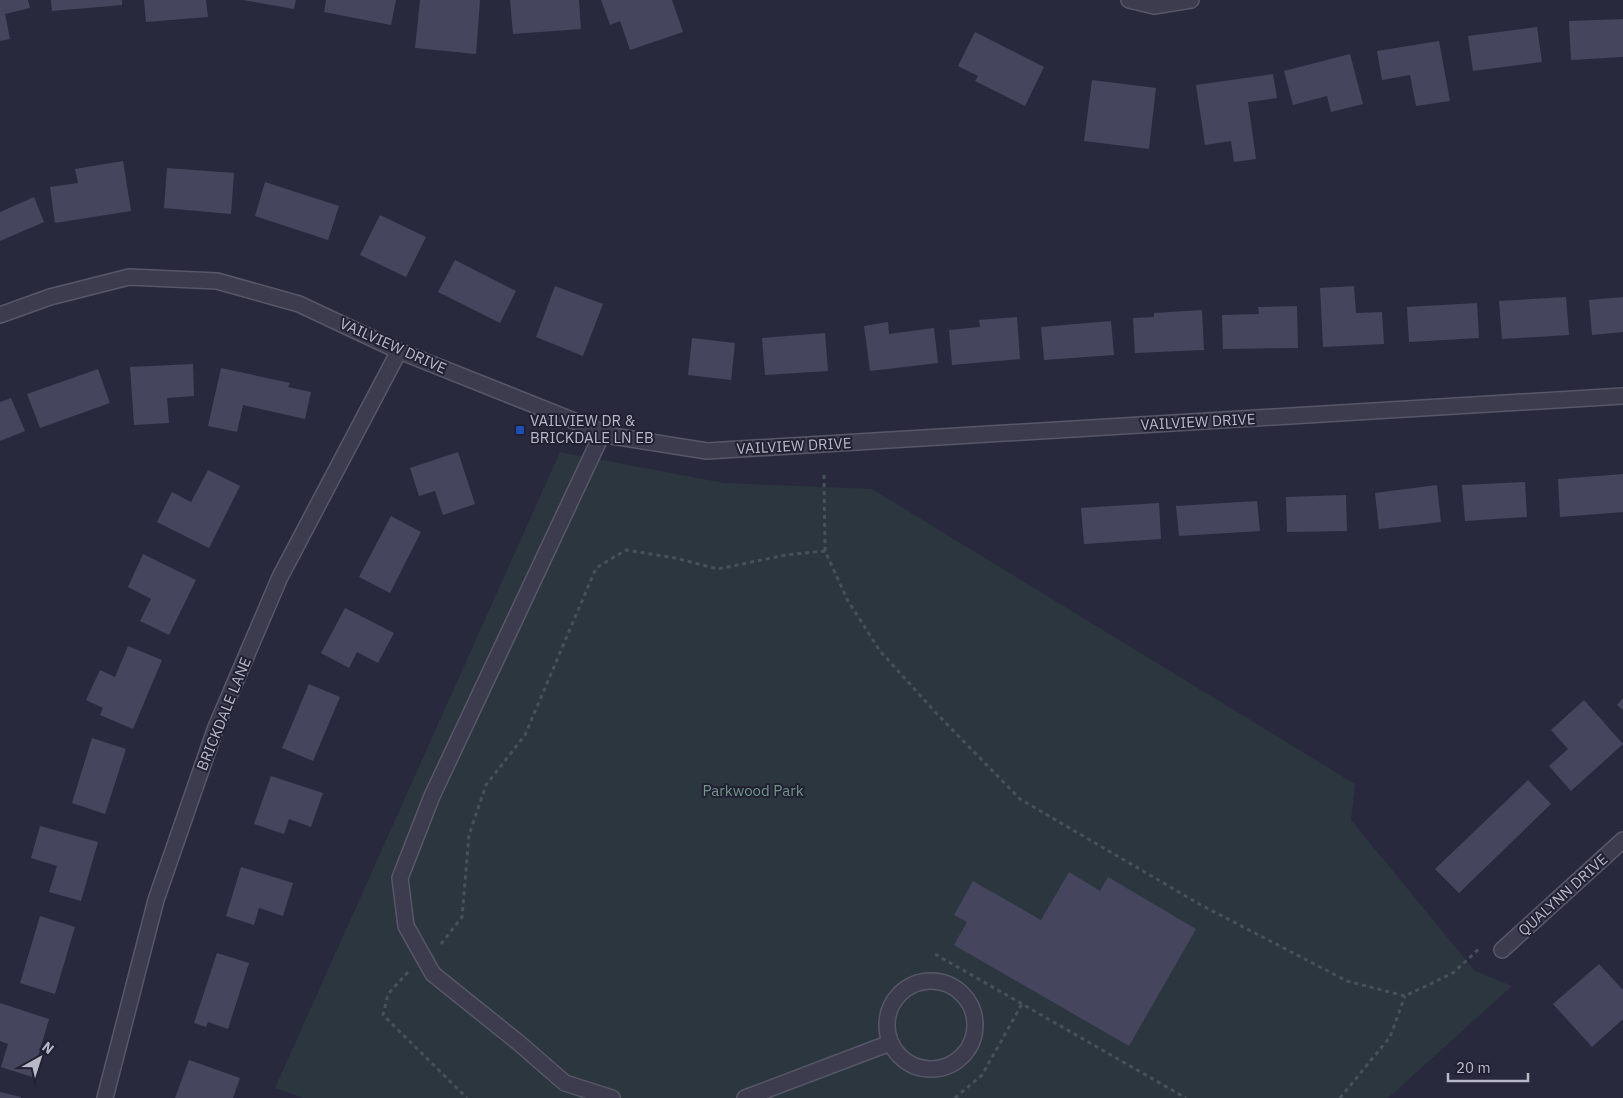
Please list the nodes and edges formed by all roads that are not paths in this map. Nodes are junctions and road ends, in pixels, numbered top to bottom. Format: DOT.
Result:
graph roads {
  1 [pos="1129,0"];
  2 [pos="1191,0"];
  3 [pos="0,315"];
  4 [pos="399,352"];
  5 [pos="1623,396"];
  6 [pos="603,432"];
  7 [pos="1623,840"];
  8 [pos="1502,950"];
  9 [pos="890,1043"];
  10 [pos="105,1098"];
  11 [pos="612,1098"];
  12 [pos="745,1098"];
  1 -- 2 [label="street"];
  3 -- 4 [label="street, VAILVIEW DRIVE"];
  4 -- 6 [label="street, VAILVIEW DRIVE"];
  4 -- 10 [label="street, BRICKDALE LANE"];
  5 -- 6 [label="street, VAILVIEW DRIVE"];
  6 -- 11 [label="street"];
  7 -- 8 [label="street, QUALYNN DRIVE"];
  9 -- 9 [label="street"];
  9 -- 12 [label="street"];
}
